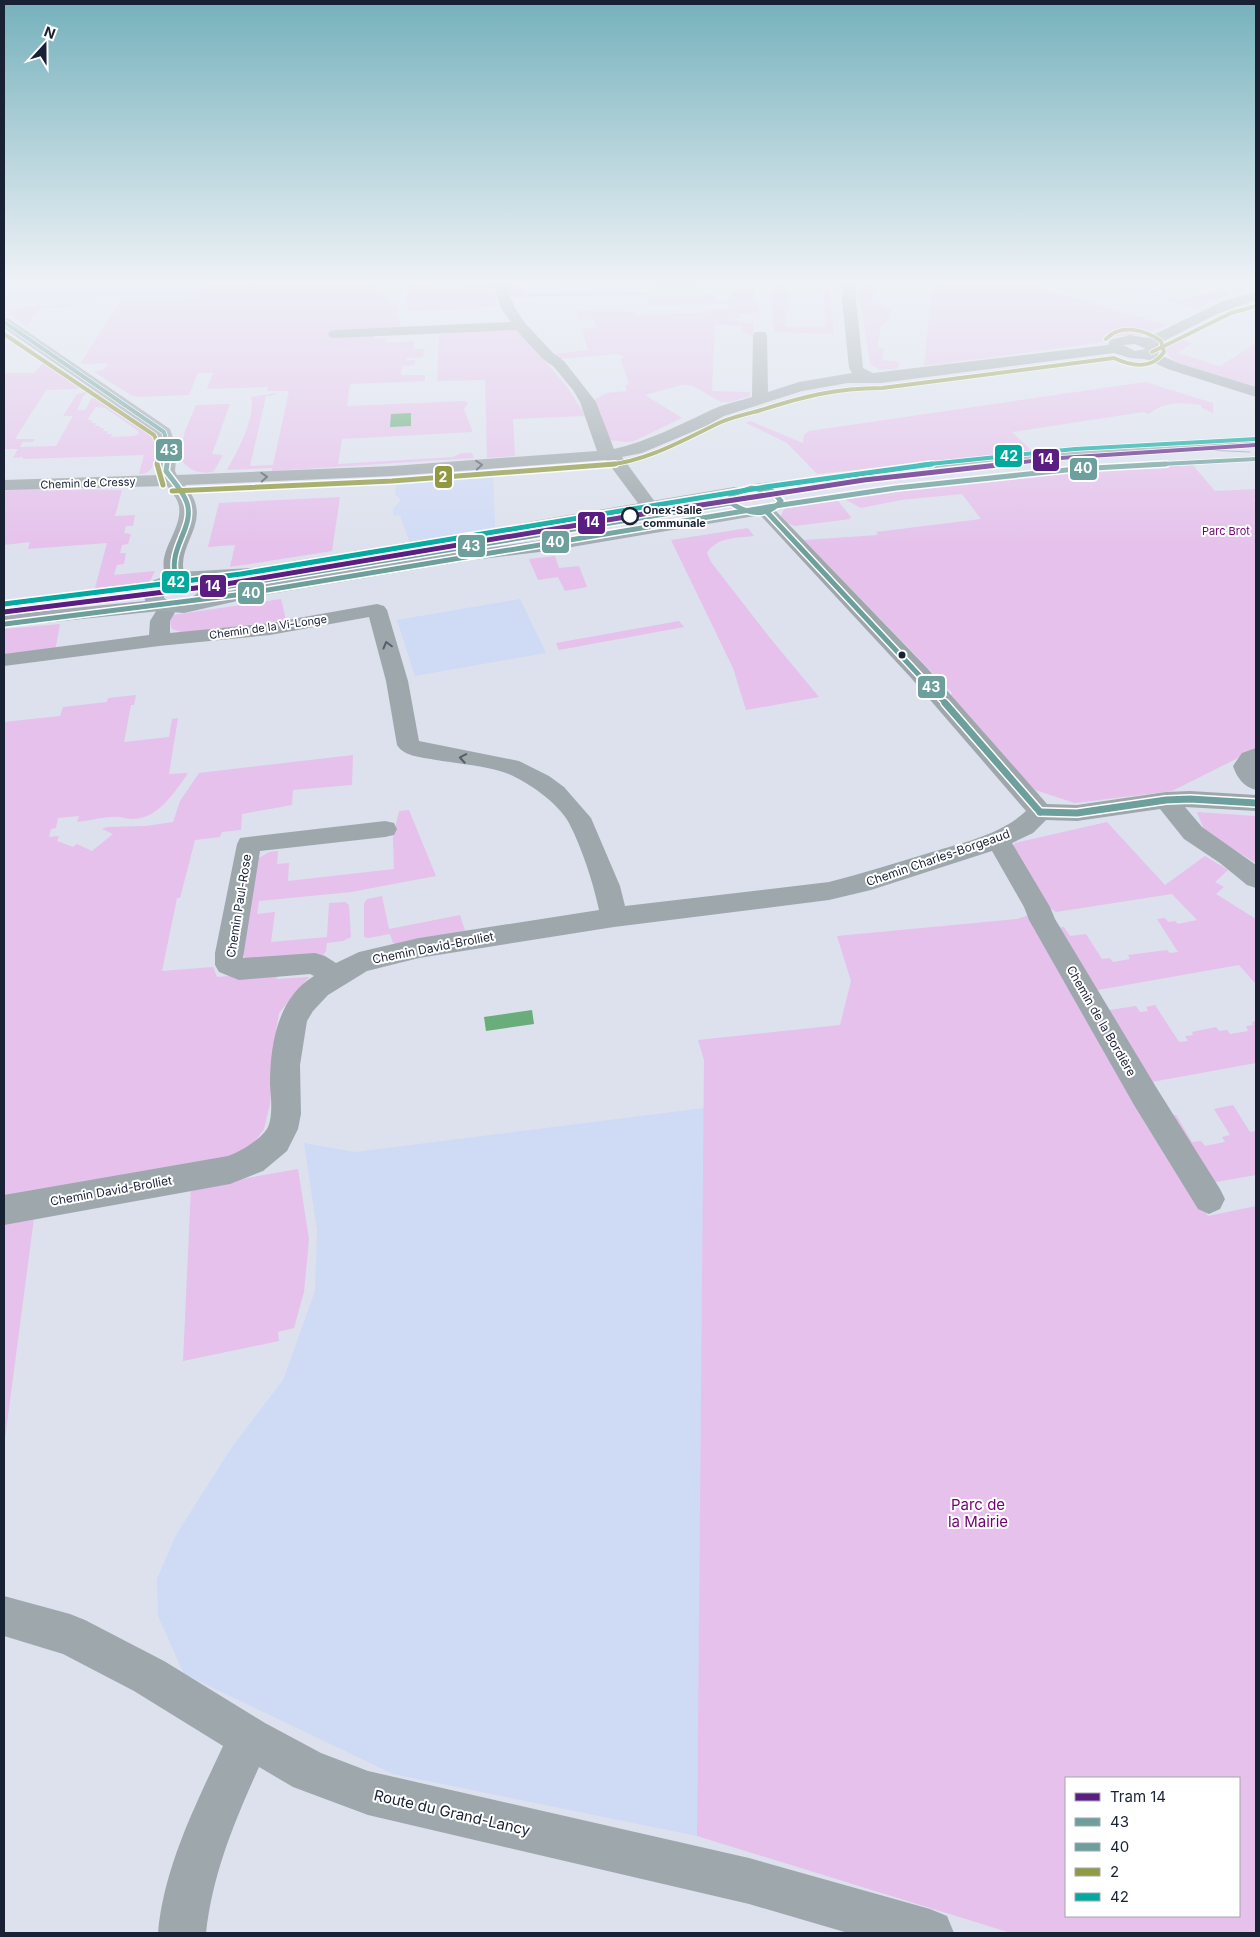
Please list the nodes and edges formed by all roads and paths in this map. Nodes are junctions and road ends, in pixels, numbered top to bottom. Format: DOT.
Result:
graph roads {
  1 [pos="77,371"];
  2 [pos="565,371"];
  3 [pos="760,371"];
  4 [pos="858,371"];
  5 [pos="935,371"];
  6 [pos="1190,371"];
  7 [pos="868,377"];
  8 [pos="1256,392"];
  9 [pos="760,398"];
  10 [pos="700,423"];
  11 [pos="1256,442"];
  12 [pos="609,455"];
  13 [pos="1256,456"];
  14 [pos="172,481"];
  15 [pos="4,484"];
  16 [pos="761,488"];
  17 [pos="734,492"];
  18 [pos="649,506"];
  19 [pos="765,509"];
  20 [pos="199,577"];
  21 [pos="168,582"];
  22 [pos="194,604"];
  23 [pos="166,606"];
  24 [pos="4,607"];
  25 [pos="4,621"];
  26 [pos="159,640"];
  27 [pos="4,660"];
  28 [pos="1256,755"];
  29 [pos="1256,782"];
  30 [pos="1166,800"];
  31 [pos="1256,803"];
  32 [pos="1040,812"];
  33 [pos="385,829"];
  34 [pos="998,840"];
  35 [pos="1256,879"];
  36 [pos="614,917"];
  37 [pos="334,976"];
  38 [pos="1209,1199"];
  39 [pos="4,1210"];
  40 [pos="4,1616"];
  41 [pos="250,1738"];
  42 [pos="182,1933"];
  43 [pos="930,1933"];
  1 -- 14 [label="street"];
  2 -- 12 [label="street"];
  3 -- 9 [label="street"];
  4 -- 7 [label="street"];
  5 -- 7 [label="street"];
  6 -- 8 [label="street"];
  7 -- 9 [label="street"];
  7 -- 10 [label="street"];
  9 -- 10 [label="street"];
  10 -- 12 [label="street, Chemin de Cressy"];
  11 -- 16 [label="main road"];
  14 -- 12 [label="street, Chemin de Cressy, one-way"];
  12 -- 18 [label="street"];
  13 -- 19 [label="main road"];
  14 -- 15 [label="street, Chemin de Cressy"];
  14 -- 21 [label="street"];
  16 -- 17 [label="main road"];
  16 -- 19 [label="main road"];
  17 -- 18 [label="main road"];
  17 -- 19 [label="main road"];
  18 -- 20 [label="main road"];
  19 -- 22 [label="main road"];
  19 -- 32 [label="street"];
  20 -- 21 [label="main road"];
  20 -- 22 [label="main road"];
  21 -- 23 [label="main road"];
  21 -- 24 [label="main road"];
  22 -- 23 [label="main road"];
  23 -- 25 [label="main road"];
  23 -- 26 [label="street"];
  26 -- 27 [label="street, Chemin de la Vi-Longe"];
  36 -- 26 [label="street, Chemin de la Vi-Longe, one-way"];
  28 -- 29 [label="street"];
  30 -- 31 [label="street"];
  30 -- 32 [label="street"];
  30 -- 35 [label="street"];
  32 -- 34 [label="street, Chemin Charles-Borgeaud"];
  33 -- 37 [label="street, Chemin Paul-Rose"];
  34 -- 36 [label="street, Chemin Charles-Borgeaud"];
  34 -- 38 [label="street, Chemin de la Bordière"];
  36 -- 37 [label="street, Chemin David-Brolliet"];
  37 -- 39 [label="street, Chemin David-Brolliet"];
  40 -- 41 [label="street, Route du Grand-Lancy"];
  41 -- 42 [label="street"];
  41 -- 43 [label="street, Route du Grand-Lancy"];
}
